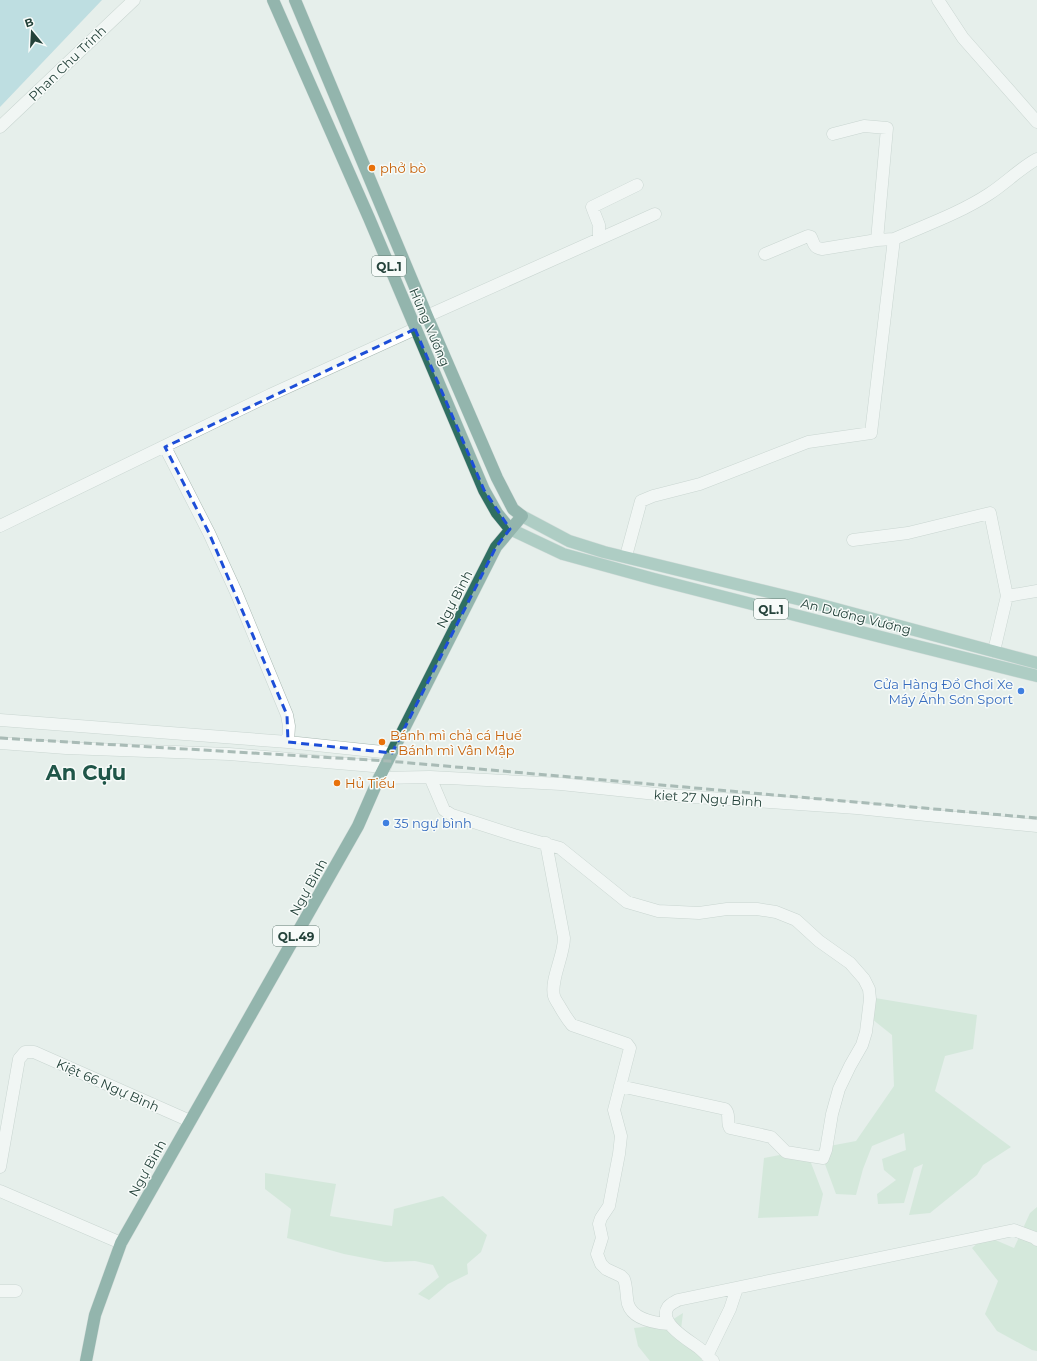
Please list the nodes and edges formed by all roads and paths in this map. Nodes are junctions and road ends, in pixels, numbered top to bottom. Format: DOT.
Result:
graph roads {
  1 [pos="134,0"];
  2 [pos="273,0"];
  3 [pos="295,0"];
  4 [pos="938,0"];
  5 [pos="1037,122"];
  6 [pos="0,127"];
  7 [pos="833,134"];
  8 [pos="1037,160"];
  9 [pos="637,185"];
  10 [pos="655,214"];
  11 [pos="894,239"];
  12 [pos="599,240"];
  13 [pos="877,240"];
  14 [pos="765,254"];
  15 [pos="427,316"];
  16 [pos="415,329"];
  17 [pos="165,447"];
  18 [pos="522,516"];
  19 [pos="0,526"];
  20 [pos="510,529"];
  21 [pos="853,540"];
  22 [pos="626,556"];
  23 [pos="1037,592"];
  24 [pos="1007,596"];
  25 [pos="935,636"];
  26 [pos="929,649"];
  27 [pos="994,652"];
  28 [pos="1037,663"];
  29 [pos="1037,676"];
  30 [pos="0,720"];
  31 [pos="288,742"];
  32 [pos="0,743"];
  33 [pos="392,753"];
  34 [pos="382,773"];
  35 [pos="430,777"];
  36 [pos="1037,826"];
  37 [pos="546,843"];
  38 [pos="620,1086"];
  39 [pos="190,1121"];
  40 [pos="0,1166"];
  41 [pos="0,1190"];
  42 [pos="1037,1240"];
  43 [pos="121,1243"];
  44 [pos="737,1288"];
  45 [pos="0,1291"];
  46 [pos="16,1291"];
  47 [pos="669,1324"];
  48 [pos="710,1358"];
  49 [pos="86,1361"];
  1 -- 6 [label="street, Phan Chu Trinh"];
  2 -- 16 [label="highway, Hùng Vương / QL.1"];
  3 -- 15 [label="highway, Hùng Vương / QL.1"];
  4 -- 5 [label="street"];
  7 -- 13 [label="street"];
  8 -- 11 [label="street"];
  9 -- 12 [label="street"];
  10 -- 12 [label="street"];
  11 -- 13 [label="street"];
  11 -- 22 [label="street"];
  12 -- 15 [label="street"];
  13 -- 14 [label="street"];
  15 -- 18 [label="highway, Hùng Vương / QL.1"];
  16 -- 17 [label="street"];
  16 -- 20 [label="highway, Hùng Vương / QL.1"];
  17 -- 19 [label="street"];
  17 -- 31 [label="street"];
  18 -- 20 [label="highway, Ngự Bình / QL.49"];
  18 -- 22 [label="main road, An Dương Vương / QL.1"];
  20 -- 26 [label="main road, An Dương Vương / QL.1"];
  20 -- 33 [label="highway, Ngự Bình / QL.49"];
  21 -- 24 [label="street"];
  22 -- 25 [label="main road, An Dương Vương / QL.1"];
  23 -- 24 [label="street"];
  24 -- 27 [label="street"];
  25 -- 26 [label="main road"];
  25 -- 27 [label="main road, An Dương Vương / QL.1"];
  26 -- 29 [label="main road, An Dương Vương / QL.1"];
  27 -- 28 [label="main road, An Dương Vương / QL.1"];
  30 -- 31 [label="street"];
  31 -- 33 [label="street"];
  32 -- 34 [label="street, kiet 27 Ngự Bình"];
  33 -- 34 [label="highway, Ngự Bình / QL.49"];
  34 -- 35 [label="street, kiet 27 Ngự Bình"];
  34 -- 39 [label="highway, Ngự Bình / QL.49"];
  35 -- 36 [label="street, kiet 27 Ngự Bình"];
  35 -- 37 [label="street"];
  37 -- 38 [label="street"];
  37 -- 38 [label="street"];
  38 -- 47 [label="street"];
  39 -- 40 [label="street, Kiệt 66 Ngự Bình"];
  39 -- 43 [label="highway, Ngự Bình / QL.49"];
  41 -- 43 [label="street"];
  42 -- 44 [label="street"];
  43 -- 49 [label="highway, Ngự Bình / QL.49"];
  44 -- 47 [label="street"];
  44 -- 48 [label="street"];
  45 -- 46 [label="street"];
  47 -- 48 [label="street"];
}
